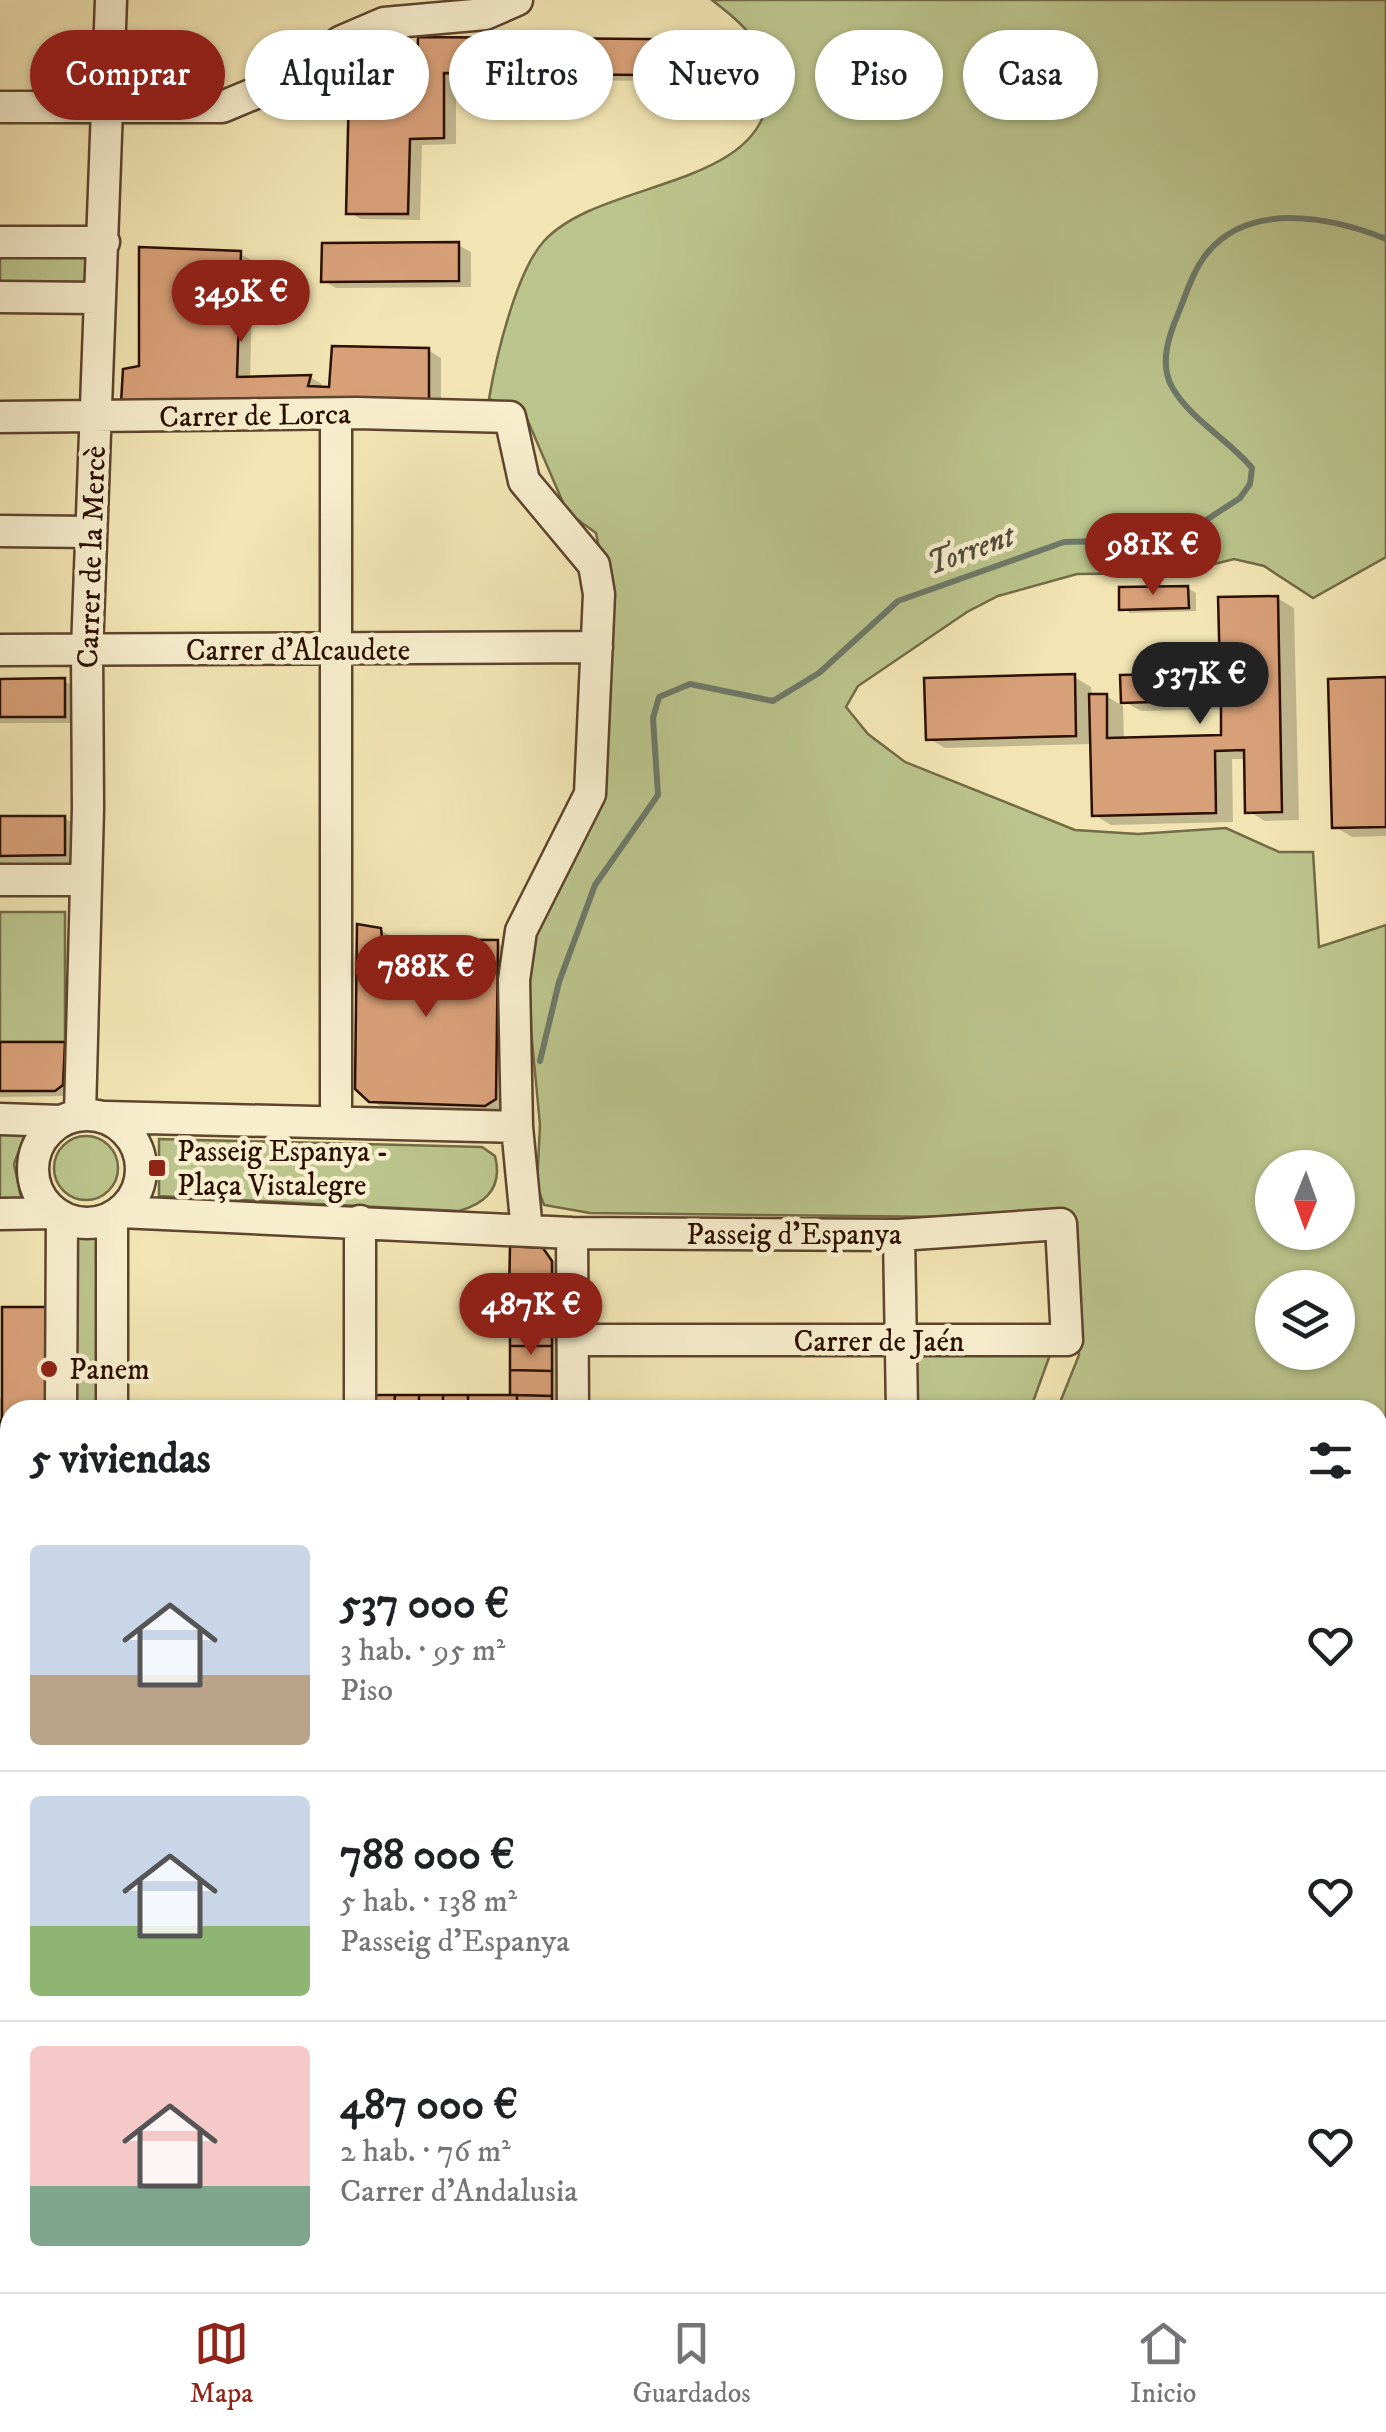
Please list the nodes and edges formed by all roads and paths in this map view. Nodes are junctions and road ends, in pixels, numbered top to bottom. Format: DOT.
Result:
graph roads {
  1 [pos="112,0"];
  2 [pos="517,0"];
  3 [pos="111,30"];
  4 [pos="225,106"];
  5 [pos="0,108"];
  6 [pos="30,108"];
  7 [pos="110,120"];
  8 [pos="0,242"];
  9 [pos="104,242"];
  10 [pos="0,296"];
  11 [pos="100,298"];
  12 [pos="94,416"];
  13 [pos="336,416"];
  14 [pos="0,417"];
  15 [pos="0,531"];
  16 [pos="92,532"];
  17 [pos="597,648"];
  18 [pos="0,650"];
  19 [pos="87,650"];
  20 [pos="339,650"];
  21 [pos="0,880"];
  22 [pos="85,880"];
  23 [pos="82,1117"];
  24 [pos="0,1119"];
  25 [pos="336,1120"];
  26 [pos="516,1126"];
  27 [pos="0,1214"];
  28 [pos="59,1215"];
  29 [pos="116,1215"];
  30 [pos="360,1221"];
  31 [pos="1062,1224"];
  32 [pos="527,1232"];
  33 [pos="572,1233"];
  34 [pos="898,1235"];
  35 [pos="573,1340"];
  36 [pos="900,1342"];
  37 [pos="61,1400"];
  38 [pos="112,1400"];
  39 [pos="360,1400"];
  40 [pos="573,1400"];
  41 [pos="902,1400"];
  1 -- 3 [label="street, Carrer de la Mercè"];
  2 -- 4 [label="street"];
  5 -- 6 [label="street"];
  7 -- 9 [label="street, Carrer de la Mercè"];
  8 -- 9 [label="street"];
  9 -- 11 [label="street, Carrer de la Mercè"];
  10 -- 11 [label="street"];
  11 -- 12 [label="street, Carrer de la Mercè"];
  12 -- 13 [label="street, Carrer de Lorca"];
  12 -- 14 [label="street, Carrer de Lorca"];
  12 -- 16 [label="street, Carrer de la Mercè"];
  13 -- 17 [label="street, Carrer de Lorca"];
  13 -- 20 [label="street"];
  15 -- 16 [label="street"];
  16 -- 19 [label="street, Carrer de la Mercè"];
  17 -- 20 [label="street, Carrer d'Alcaudete"];
  17 -- 26 [label="street"];
  18 -- 19 [label="street, Carrer d'Alcaudete"];
  19 -- 20 [label="street, Carrer d'Alcaudete"];
  19 -- 22 [label="street, Carrer de la Mercè"];
  20 -- 25 [label="street"];
  21 -- 22 [label="street"];
  22 -- 23 [label="street, Carrer de la Mercè"];
  23 -- 24 [label="street"];
  23 -- 25 [label="street"];
  23 -- 28 [label="street"];
  23 -- 29 [label="street"];
  25 -- 26 [label="street"];
  26 -- 32 [label="street"];
  27 -- 28 [label="street, Passeig d'Espanya"];
  28 -- 29 [label="street, Passeig d'Espanya"];
  28 -- 37 [label="street"];
  29 -- 30 [label="street, Passeig d'Espanya"];
  29 -- 38 [label="street"];
  30 -- 32 [label="street, Passeig d'Espanya"];
  30 -- 39 [label="street"];
  31 -- 34 [label="street, Passeig d'Espanya"];
  31 -- 36 [label="street, Carrer de Jaén"];
  32 -- 33 [label="street, Passeig d'Espanya"];
  33 -- 34 [label="street, Passeig d'Espanya"];
  33 -- 35 [label="street"];
  34 -- 36 [label="street"];
  35 -- 36 [label="street, Carrer de Jaén"];
  35 -- 40 [label="street"];
  36 -- 41 [label="street"];
}
